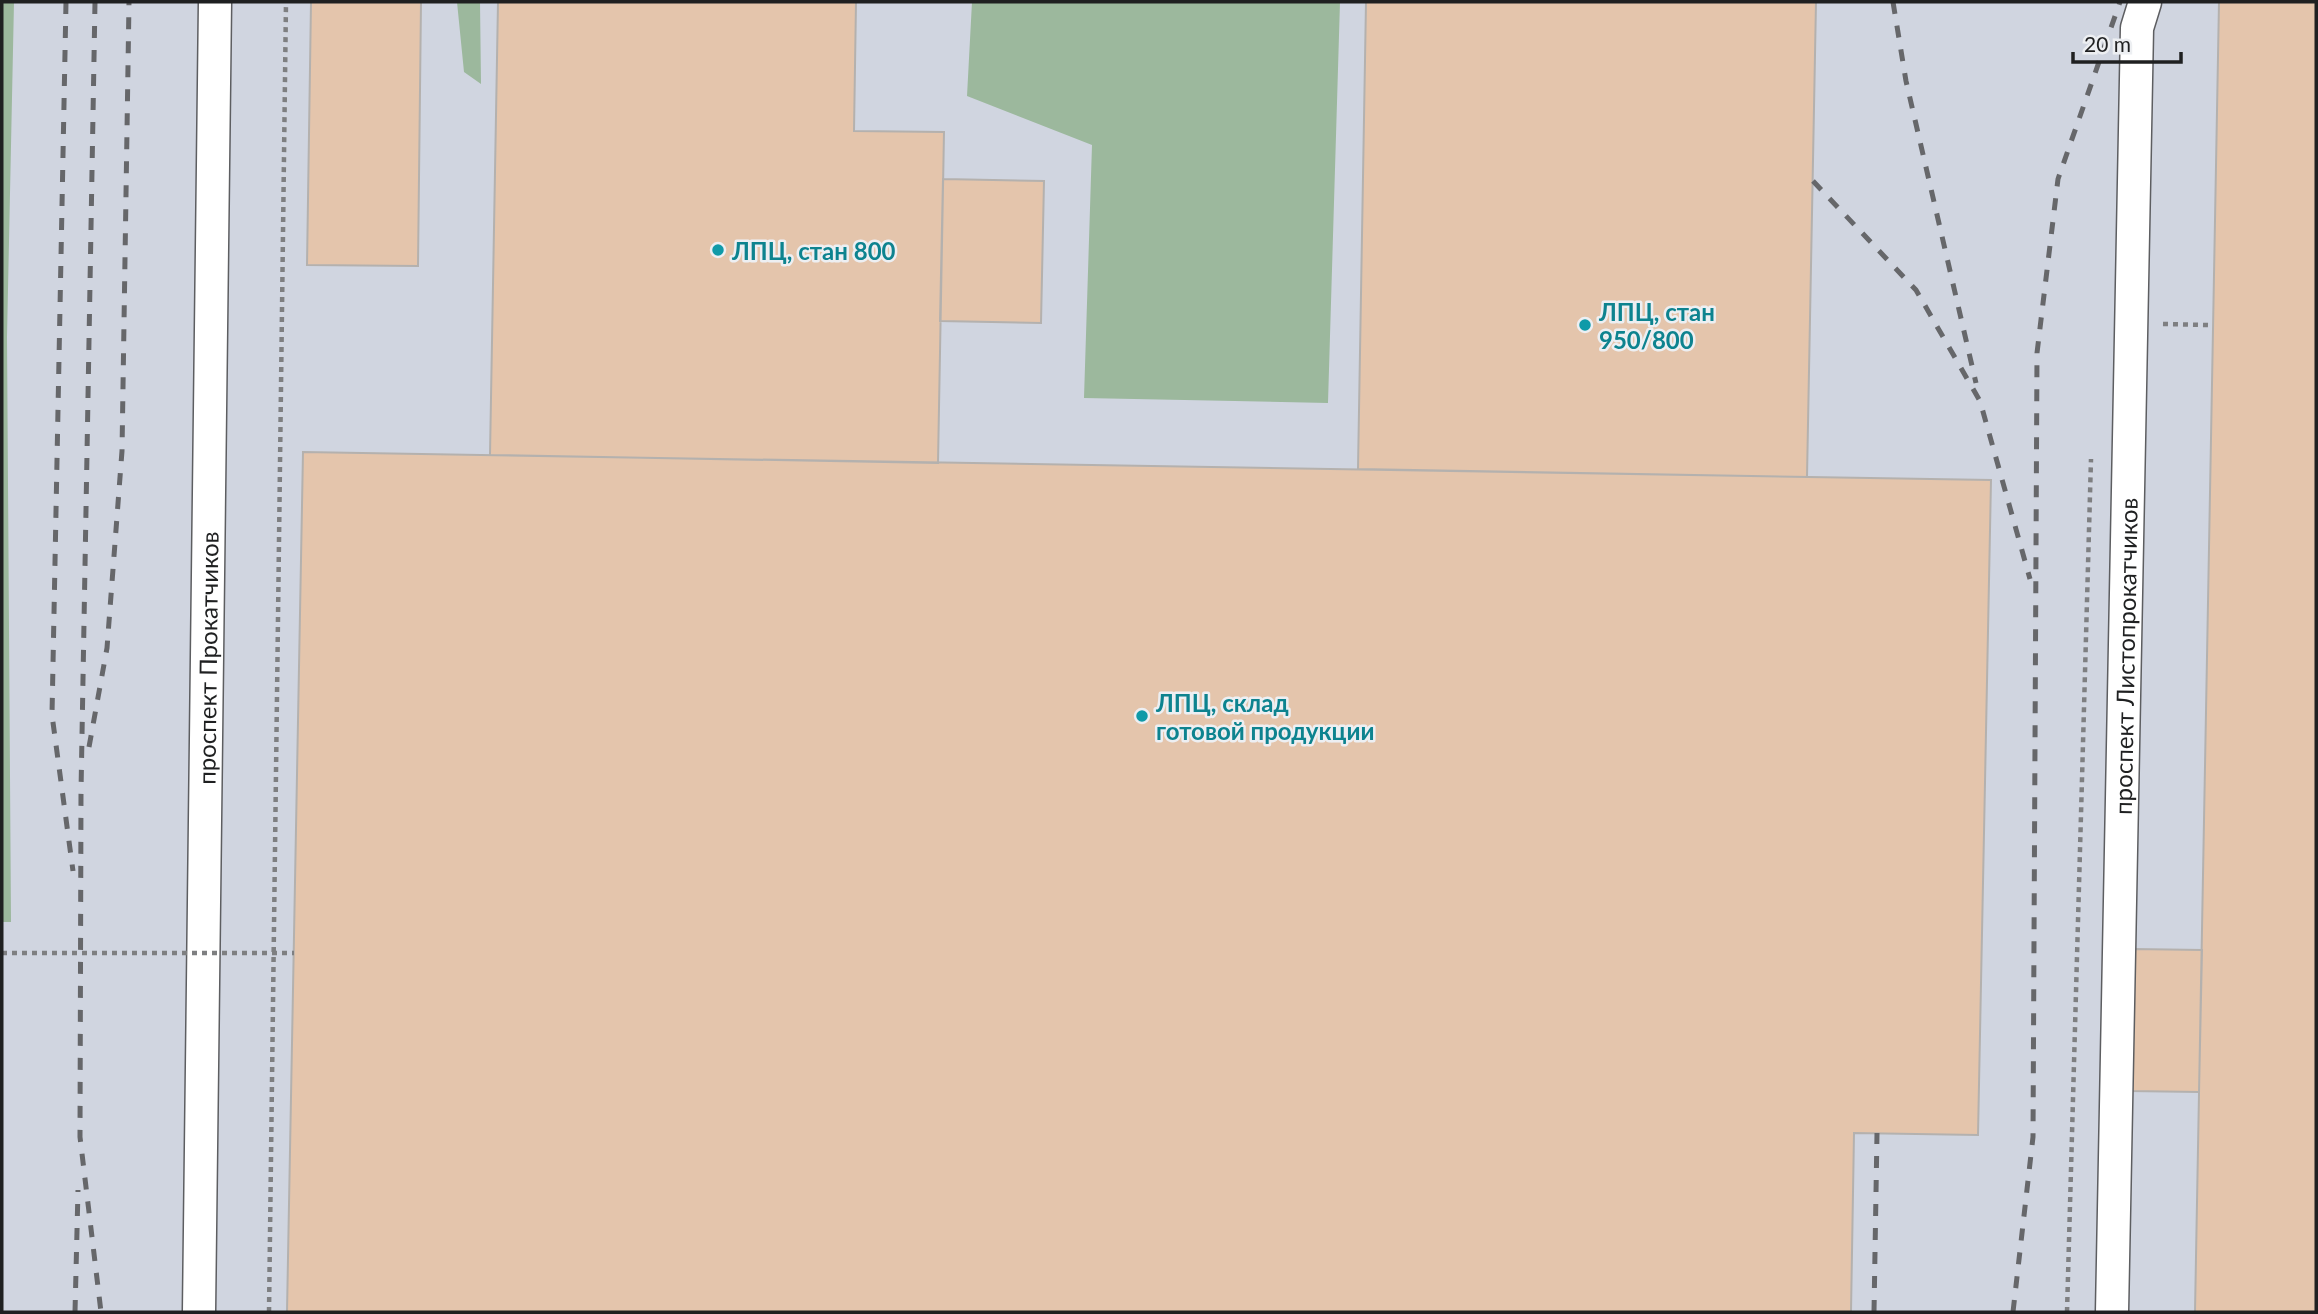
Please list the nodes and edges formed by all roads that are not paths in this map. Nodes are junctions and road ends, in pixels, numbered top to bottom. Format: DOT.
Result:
graph roads {
  1 [pos="215,2"];
  2 [pos="2145,2"];
  3 [pos="198,1312"];
  4 [pos="2112,1312"];
  1 -- 3 [label="street, проспект Прокатчиков"];
  2 -- 4 [label="street, проспект Листопрокатчиков"];
}
